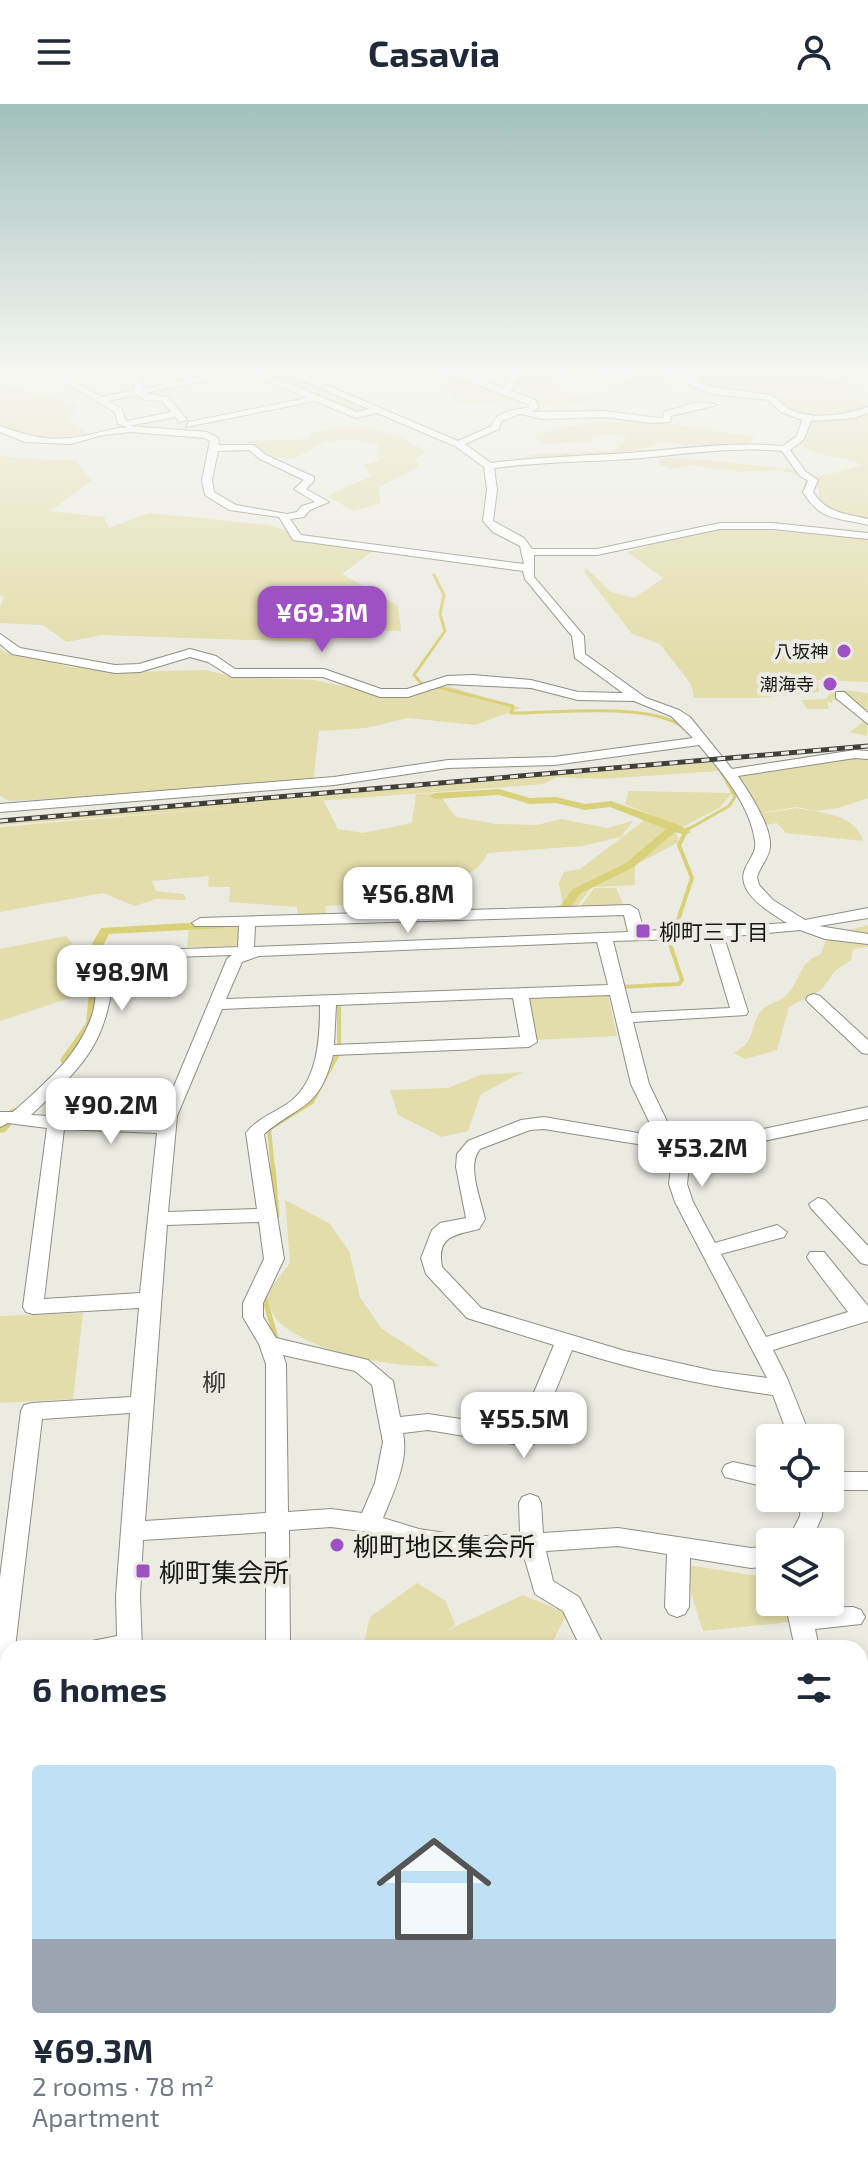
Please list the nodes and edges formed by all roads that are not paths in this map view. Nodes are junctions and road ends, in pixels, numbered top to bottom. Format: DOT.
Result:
graph roads {
  1 [pos="210,466"];
  2 [pos="282,466"];
  3 [pos="489,466"];
  4 [pos="797,466"];
  5 [pos="285,517"];
  6 [pos="868,522"];
  7 [pos="868,536"];
  8 [pos="529,552"];
  9 [pos="528,568"];
  10 [pos="0,638"];
  11 [pos="840,695"];
  12 [pos="636,697"];
  13 [pos="868,720"];
  14 [pos="702,741"];
  15 [pos="868,755"];
  16 [pos="730,773"];
  17 [pos="0,808"];
  18 [pos="868,913"];
  19 [pos="247,922"];
  20 [pos="200,923"];
  21 [pos="805,925"];
  22 [pos="715,932"];
  23 [pos="637,935"];
  24 [pos="604,937"];
  25 [pos="868,939"];
  26 [pos="246,953"];
  27 [pos="616,990"];
  28 [pos="520,995"];
  29 [pos="328,999"];
  30 [pos="814,999"];
  31 [pos="214,1004"];
  32 [pos="623,1018"];
  33 [pos="868,1049"];
  34 [pos="327,1050"];
  35 [pos="868,1113"];
  36 [pos="8,1120"];
  37 [pos="56,1123"];
  38 [pos="167,1128"];
  39 [pos="671,1144"];
  40 [pos="818,1204"];
  41 [pos="267,1215"];
  42 [pos="157,1219"];
  43 [pos="777,1232"];
  44 [pos="709,1251"];
  45 [pos="817,1257"];
  46 [pos="868,1258"];
  47 [pos="150,1300"];
  48 [pos="865,1315"];
  49 [pos="565,1342"];
  50 [pos="269,1344"];
  51 [pos="759,1347"];
  52 [pos="781,1388"];
  53 [pos="142,1404"];
  54 [pos="795,1424"];
  55 [pos="391,1426"];
  56 [pos="733,1471"];
  57 [pos="756,1476"];
  58 [pos="844,1481"];
  59 [pos="868,1481"];
  60 [pos="530,1503"];
  61 [pos="279,1521"];
  62 [pos="369,1523"];
  63 [pos="133,1531"];
  64 [pos="532,1542"];
  65 [pos="679,1547"];
  66 [pos="756,1557"];
  67 [pos="677,1607"];
  68 [pos="800,1616"];
  69 [pos="844,1616"];
  70 [pos="853,1617"];
  71 [pos="6,1640"];
  72 [pos="130,1640"];
  73 [pos="278,1640"];
  74 [pos="589,1640"];
  75 [pos="805,1640"];
  1 -- 5 [label="street"];
  2 -- 5 [label="street"];
  3 -- 8 [label="street"];
  4 -- 6 [label="street"];
  5 -- 9 [label="street"];
  7 -- 8 [label="street"];
  8 -- 9 [label="street"];
  9 -- 12 [label="street"];
  10 -- 12 [label="street"];
  11 -- 13 [label="street"];
  12 -- 14 [label="street"];
  14 -- 16 [label="street"];
  14 -- 17 [label="street"];
  15 -- 16 [label="street"];
  16 -- 21 [label="street"];
  18 -- 21 [label="street"];
  19 -- 20 [label="street"];
  19 -- 23 [label="street"];
  19 -- 26 [label="street"];
  21 -- 22 [label="street"];
  21 -- 25 [label="street"];
  22 -- 23 [label="street"];
  22 -- 32 [label="street"];
  23 -- 24 [label="street"];
  24 -- 26 [label="street"];
  24 -- 27 [label="street"];
  26 -- 31 [label="street"];
  26 -- 36 [label="street"];
  27 -- 28 [label="street"];
  27 -- 32 [label="street"];
  28 -- 29 [label="street"];
  28 -- 34 [label="street"];
  29 -- 31 [label="street"];
  29 -- 34 [label="street"];
  30 -- 33 [label="street"];
  31 -- 38 [label="street"];
  32 -- 39 [label="street"];
  34 -- 41 [label="street"];
  35 -- 39 [label="street"];
  36 -- 37 [label="street"];
  37 -- 38 [label="street"];
  37 -- 47 [label="street"];
  38 -- 42 [label="street"];
  39 -- 44 [label="street"];
  39 -- 49 [label="street"];
  40 -- 46 [label="street"];
  41 -- 42 [label="street"];
  41 -- 50 [label="street"];
  42 -- 47 [label="street"];
  43 -- 44 [label="street"];
  44 -- 51 [label="street"];
  45 -- 48 [label="street"];
  47 -- 53 [label="street"];
  48 -- 51 [label="street"];
  49 -- 52 [label="street"];
  49 -- 55 [label="street"];
  50 -- 55 [label="street"];
  50 -- 61 [label="street"];
  51 -- 52 [label="street"];
  52 -- 54 [label="street"];
  53 -- 63 [label="street"];
  53 -- 71 [label="street"];
  55 -- 62 [label="street"];
  56 -- 57 [label="street"];
  58 -- 59 [label="street"];
  60 -- 64 [label="street"];
  61 -- 62 [label="street"];
  61 -- 63 [label="street"];
  61 -- 73 [label="street"];
  62 -- 64 [label="street"];
  63 -- 72 [label="street"];
  64 -- 65 [label="street"];
  64 -- 74 [label="street"];
  65 -- 66 [label="street"];
  65 -- 67 [label="street"];
  68 -- 75 [label="street"];
  69 -- 70 [label="street"];
}
